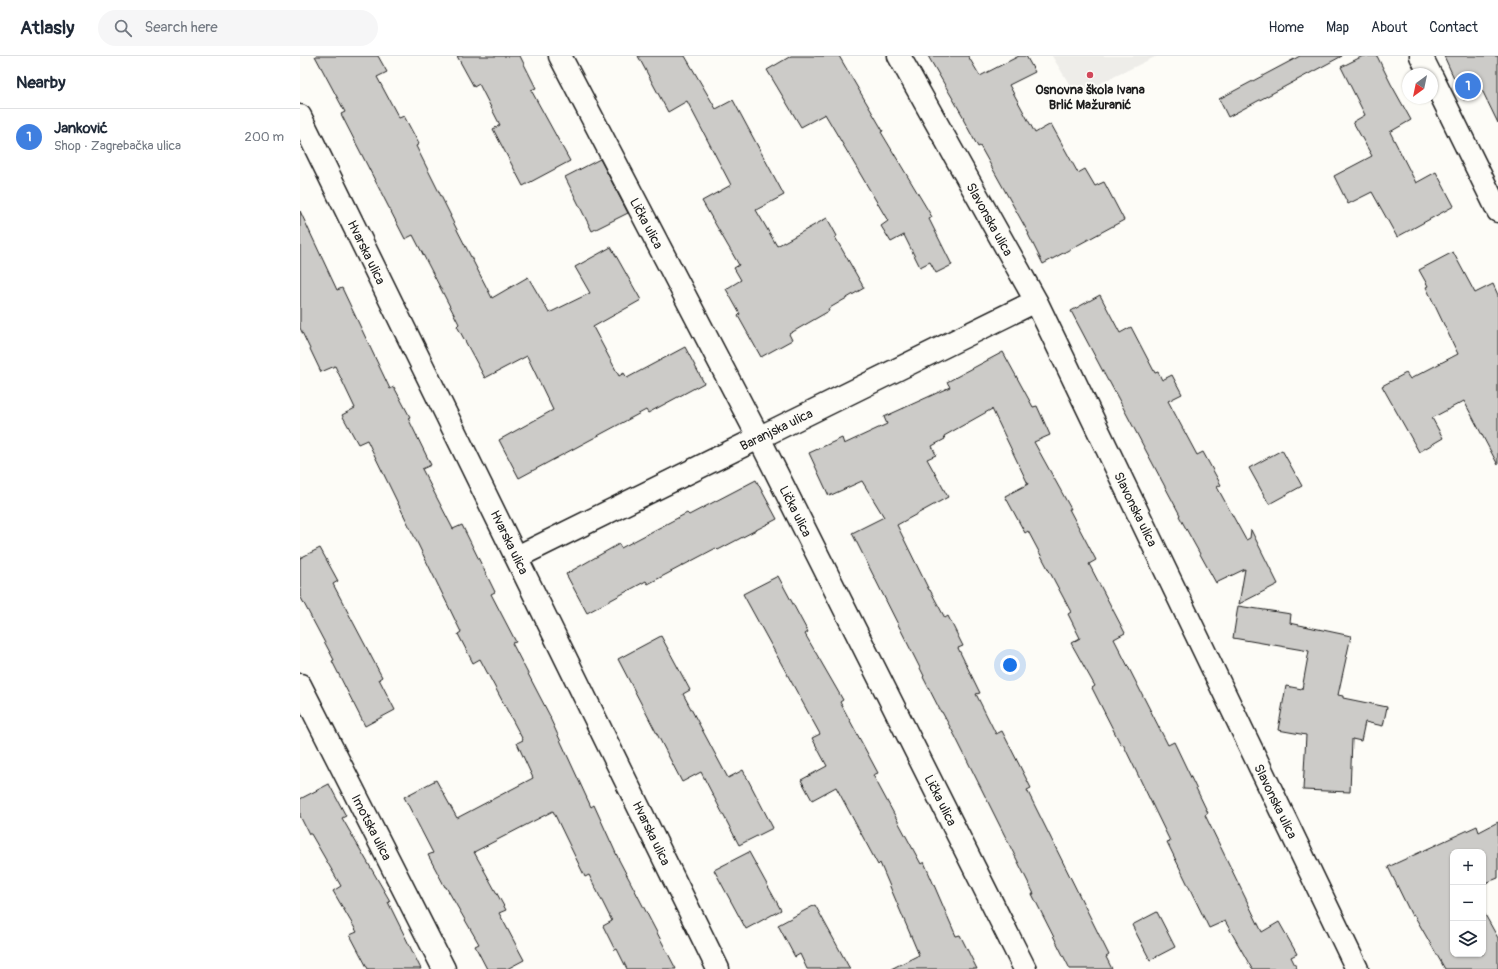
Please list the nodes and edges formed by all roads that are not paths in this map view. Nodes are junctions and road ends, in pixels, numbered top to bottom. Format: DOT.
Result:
graph roads {
  1 [pos="560,56"];
  2 [pos="899,56"];
  3 [pos="1421,56"];
  4 [pos="1427,68"];
  5 [pos="1438,89"];
  6 [pos="300,116"];
  7 [pos="1498,211"];
  8 [pos="1036,301"];
  9 [pos="759,438"];
  10 [pos="517,557"];
  11 [pos="300,685"];
  12 [pos="444,969"];
  13 [pos="718,969"];
  14 [pos="1025,969"];
  15 [pos="1357,969"];
  1 -- 9 [label="street, Lička ulica"];
  2 -- 8 [label="street, Slavonska ulica"];
  3 -- 4 [label="street"];
  5 -- 7 [label="street"];
  6 -- 10 [label="street, Hvarska ulica"];
  8 -- 9 [label="street, Baranjska ulica"];
  8 -- 15 [label="street, Slavonska ulica"];
  9 -- 10 [label="street, Baranjska ulica"];
  9 -- 14 [label="street, Lička ulica"];
  10 -- 13 [label="street, Hvarska ulica"];
  11 -- 12 [label="street, Imotska ulica"];
}
